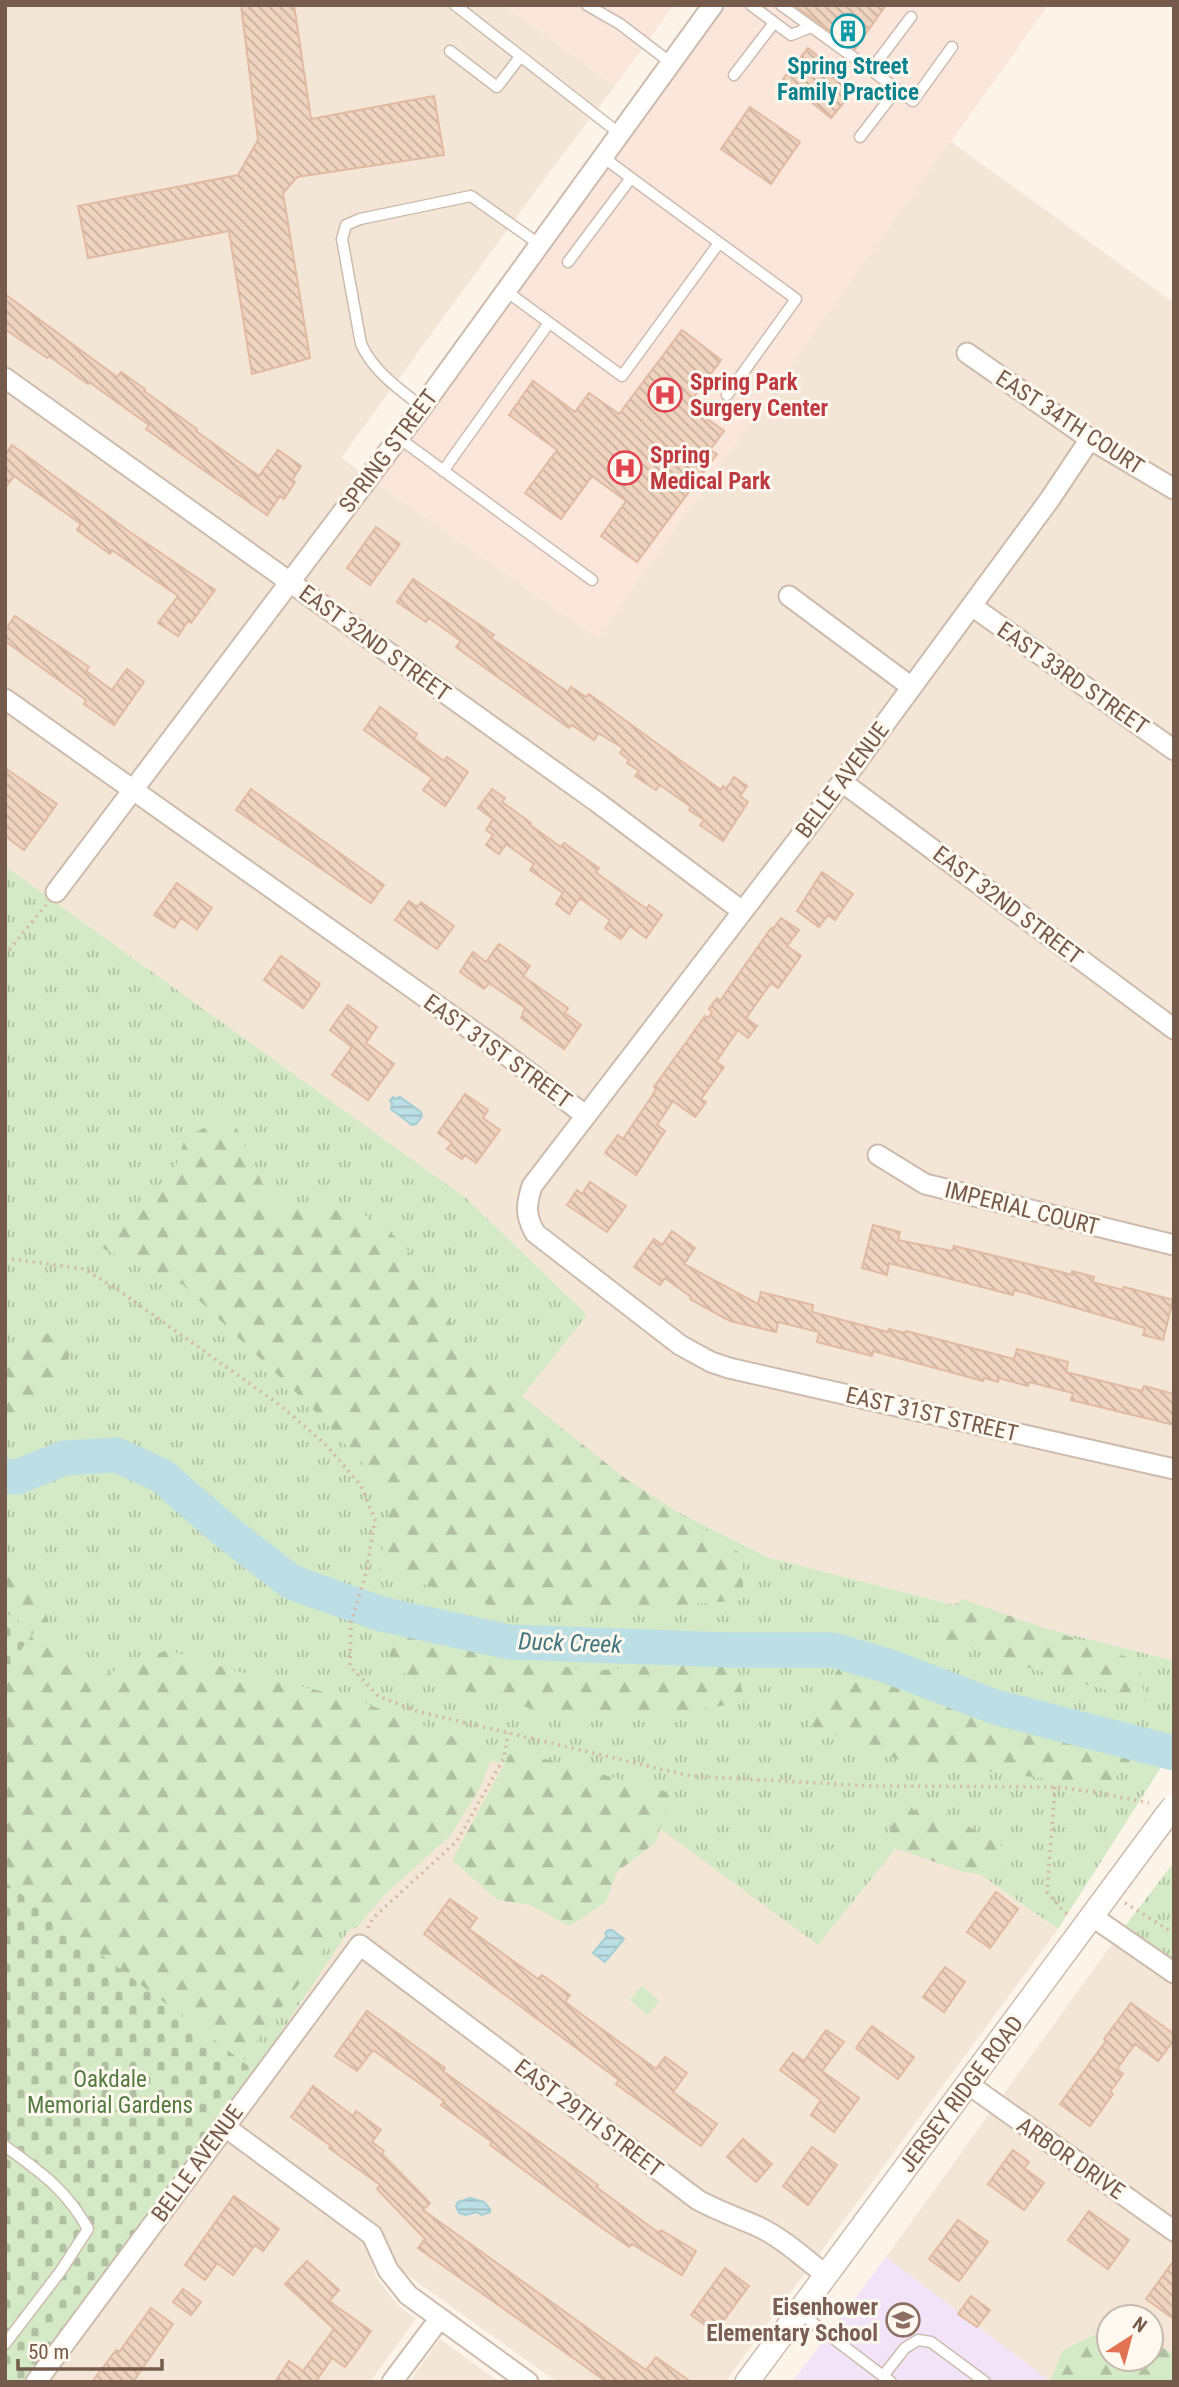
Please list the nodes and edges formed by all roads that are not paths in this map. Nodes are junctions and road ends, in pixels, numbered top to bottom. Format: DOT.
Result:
graph roads {
  1 [pos="455,5"];
  2 [pos="587,5"];
  3 [pos="713,5"];
  4 [pos="751,5"];
  5 [pos="781,5"];
  6 [pos="911,17"];
  7 [pos="774,23"];
  8 [pos="811,27"];
  9 [pos="952,47"];
  10 [pos="450,51"];
  11 [pos="520,57"];
  12 [pos="671,63"];
  13 [pos="871,70"];
  14 [pos="734,75"];
  15 [pos="897,89"];
  16 [pos="620,134"];
  17 [pos="860,137"];
  18 [pos="603,157"];
  19 [pos="631,178"];
  20 [pos="719,243"];
  21 [pos="539,244"];
  22 [pos="568,262"];
  23 [pos="506,290"];
  24 [pos="549,323"];
  25 [pos="967,353"];
  26 [pos="5,378"];
  27 [pos="727,395"];
  28 [pos="422,407"];
  29 [pos="399,438"];
  30 [pos="1090,439"];
  31 [pos="443,471"];
  32 [pos="1174,489"];
  33 [pos="592,580"];
  34 [pos="290,582"];
  35 [pos="789,596"];
  36 [pos="972,606"];
  37 [pos="910,686"];
  38 [pos="5,699"];
  39 [pos="1174,750"];
  40 [pos="842,782"];
  41 [pos="133,790"];
  42 [pos="56,892"];
  43 [pos="743,911"];
  44 [pos="1174,1029"];
  45 [pos="585,1115"];
  46 [pos="878,1155"];
  47 [pos="1174,1245"];
  48 [pos="1174,1469"];
  49 [pos="1165,1809"];
  50 [pos="1089,1922"];
  51 [pos="360,1945"];
  52 [pos="1174,1973"];
  53 [pos="968,2084"];
  54 [pos="224,2126"];
  55 [pos="5,2146"];
  56 [pos="1174,2231"];
  57 [pos="827,2276"];
  58 [pos="800,2313"];
  59 [pos="440,2318"];
  60 [pos="5,2344"];
  61 [pos="887,2379"];
  62 [pos="36,2382"];
  63 [pos="392,2382"];
  64 [pos="528,2382"];
  65 [pos="747,2382"];
  66 [pos="985,2382"];
  1 -- 11 [label="lane"];
  2 -- 12 [label="lane"];
  3 -- 12 [label="street, SPRING STREET"];
  4 -- 7 [label="lane"];
  5 -- 8 [label="lane"];
  6 -- 13 [label="lane"];
  7 -- 8 [label="lane"];
  7 -- 14 [label="lane"];
  8 -- 13 [label="lane"];
  9 -- 15 [label="lane"];
  10 -- 11 [label="lane"];
  11 -- 16 [label="lane"];
  12 -- 16 [label="street, SPRING STREET"];
  13 -- 15 [label="lane"];
  15 -- 17 [label="lane"];
  16 -- 18 [label="street, SPRING STREET"];
  18 -- 19 [label="lane"];
  18 -- 21 [label="street, SPRING STREET"];
  19 -- 20 [label="lane"];
  19 -- 22 [label="lane"];
  20 -- 24 [label="lane"];
  20 -- 27 [label="lane"];
  21 -- 23 [label="street, SPRING STREET"];
  21 -- 28 [label="lane"];
  23 -- 24 [label="lane"];
  23 -- 28 [label="street, SPRING STREET"];
  24 -- 31 [label="lane"];
  25 -- 30 [label="street, EAST 34TH COURT"];
  26 -- 34 [label="street, EAST 32ND STREET"];
  28 -- 29 [label="street, SPRING STREET"];
  29 -- 31 [label="lane"];
  29 -- 34 [label="street, SPRING STREET"];
  30 -- 32 [label="street, EAST 34TH COURT"];
  30 -- 36 [label="street, BELLE AVENUE"];
  31 -- 33 [label="lane"];
  34 -- 41 [label="street, SPRING STREET"];
  34 -- 43 [label="street, EAST 32ND STREET"];
  35 -- 37 [label="street"];
  36 -- 37 [label="street, BELLE AVENUE"];
  36 -- 39 [label="street, EAST 33RD STREET"];
  37 -- 40 [label="street, BELLE AVENUE"];
  38 -- 41 [label="street, EAST 31ST STREET"];
  40 -- 43 [label="street, BELLE AVENUE"];
  40 -- 44 [label="street, EAST 32ND STREET"];
  41 -- 42 [label="street, SPRING STREET"];
  41 -- 45 [label="street, EAST 31ST STREET"];
  43 -- 45 [label="street, BELLE AVENUE"];
  45 -- 48 [label="street, EAST 31ST STREET"];
  46 -- 47 [label="street, IMPERIAL COURT"];
  49 -- 50 [label="street, JERSEY RIDGE ROAD"];
  50 -- 52 [label="street"];
  50 -- 53 [label="street, JERSEY RIDGE ROAD"];
  51 -- 54 [label="street, BELLE AVENUE"];
  51 -- 57 [label="street, EAST 29TH STREET"];
  53 -- 56 [label="street, ARBOR DRIVE"];
  53 -- 57 [label="street, JERSEY RIDGE ROAD"];
  54 -- 59 [label="street"];
  54 -- 62 [label="street, BELLE AVENUE"];
  55 -- 60 [label="lane"];
  57 -- 58 [label="street, JERSEY RIDGE ROAD"];
  58 -- 61 [label="lane"];
  58 -- 65 [label="street, JERSEY RIDGE ROAD"];
  59 -- 63 [label="street"];
  59 -- 64 [label="street"];
  61 -- 66 [label="lane"];
}
